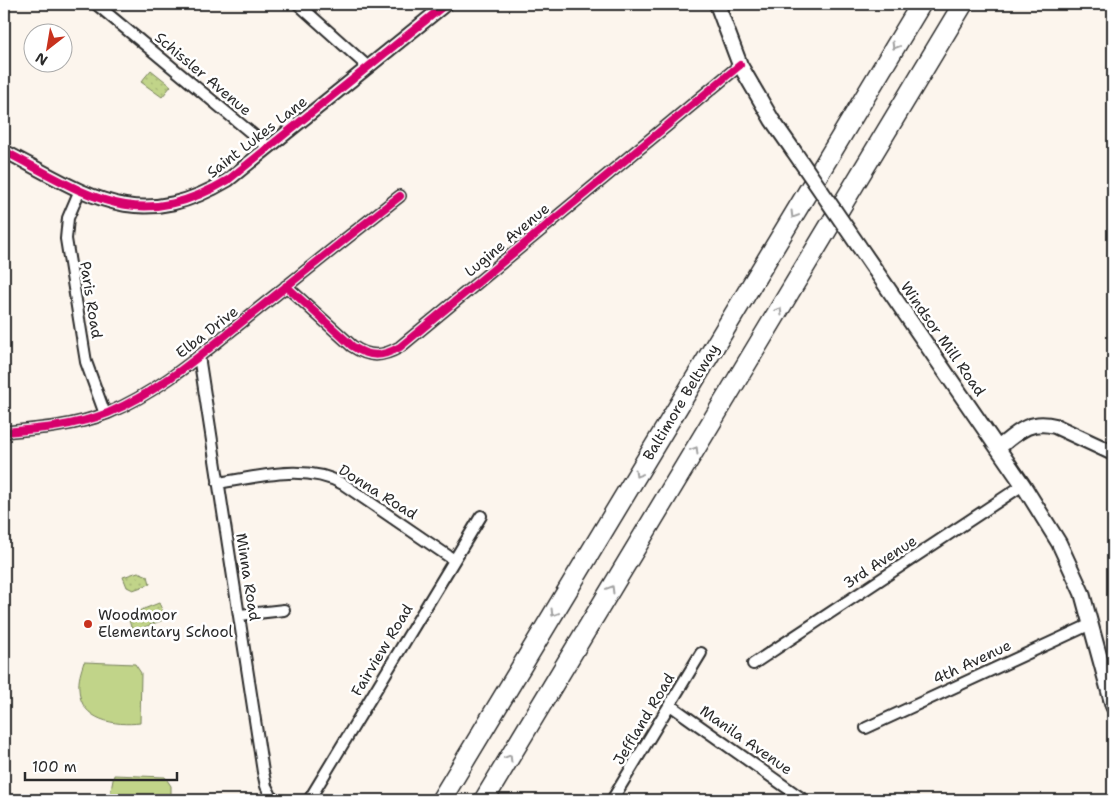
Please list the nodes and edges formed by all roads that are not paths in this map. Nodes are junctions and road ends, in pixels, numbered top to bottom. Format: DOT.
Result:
graph roads {
  1 [pos="96,4"];
  2 [pos="298,4"];
  3 [pos="446,4"];
  4 [pos="717,4"];
  5 [pos="920,4"];
  6 [pos="963,4"];
  7 [pos="740,65"];
  8 [pos="367,66"];
  9 [pos="268,147"];
  10 [pos="4,151"];
  11 [pos="80,190"];
  12 [pos="400,196"];
  13 [pos="286,286"];
  14 [pos="199,356"];
  15 [pos="106,414"];
  16 [pos="4,432"];
  17 [pos="998,448"];
  18 [pos="1113,453"];
  19 [pos="218,483"];
  20 [pos="1023,485"];
  21 [pos="481,516"];
  22 [pos="454,560"];
  23 [pos="284,610"];
  24 [pos="240,615"];
  25 [pos="1091,624"];
  26 [pos="701,653"];
  27 [pos="752,664"];
  28 [pos="670,705"];
  29 [pos="1113,706"];
  30 [pos="866,728"];
  31 [pos="274,800"];
  32 [pos="309,800"];
  33 [pos="441,800"];
  34 [pos="484,800"];
  35 [pos="612,800"];
  36 [pos="804,800"];
  1 -- 9 [label="street, Schissler Avenue"];
  2 -- 8 [label="street"];
  3 -- 8 [label="street, Saint Lukes Lane"];
  4 -- 7 [label="main road, Windsor Mill Road"];
  5 -- 33 [label="highway, Baltimore Beltway, one-way"];
  34 -- 6 [label="highway, one-way"];
  7 -- 13 [label="street, Lugine Avenue"];
  7 -- 17 [label="main road, Windsor Mill Road, bridge"];
  8 -- 9 [label="street, Saint Lukes Lane"];
  9 -- 11 [label="street, Saint Lukes Lane"];
  10 -- 11 [label="street, Saint Lukes Lane"];
  11 -- 15 [label="street, Paris Road"];
  12 -- 13 [label="street, Elba Drive"];
  13 -- 14 [label="street, Elba Drive"];
  14 -- 15 [label="street, Elba Drive"];
  14 -- 19 [label="street, Minna Road"];
  15 -- 16 [label="street, Elba Drive"];
  17 -- 18 [label="main road"];
  17 -- 20 [label="main road, Windsor Mill Road"];
  19 -- 22 [label="street, Donna Road"];
  19 -- 24 [label="street, Minna Road"];
  20 -- 25 [label="main road, Windsor Mill Road"];
  20 -- 27 [label="street, 3rd Avenue"];
  21 -- 22 [label="street, Fairview Road"];
  22 -- 32 [label="street, Fairview Road"];
  23 -- 24 [label="street"];
  24 -- 31 [label="street, Minna Road"];
  25 -- 29 [label="main road, Windsor Mill Road"];
  25 -- 30 [label="street, 4th Avenue"];
  26 -- 28 [label="street, Jeffland Road"];
  28 -- 35 [label="street, Jeffland Road"];
  28 -- 36 [label="street, Manila Avenue"];
}
